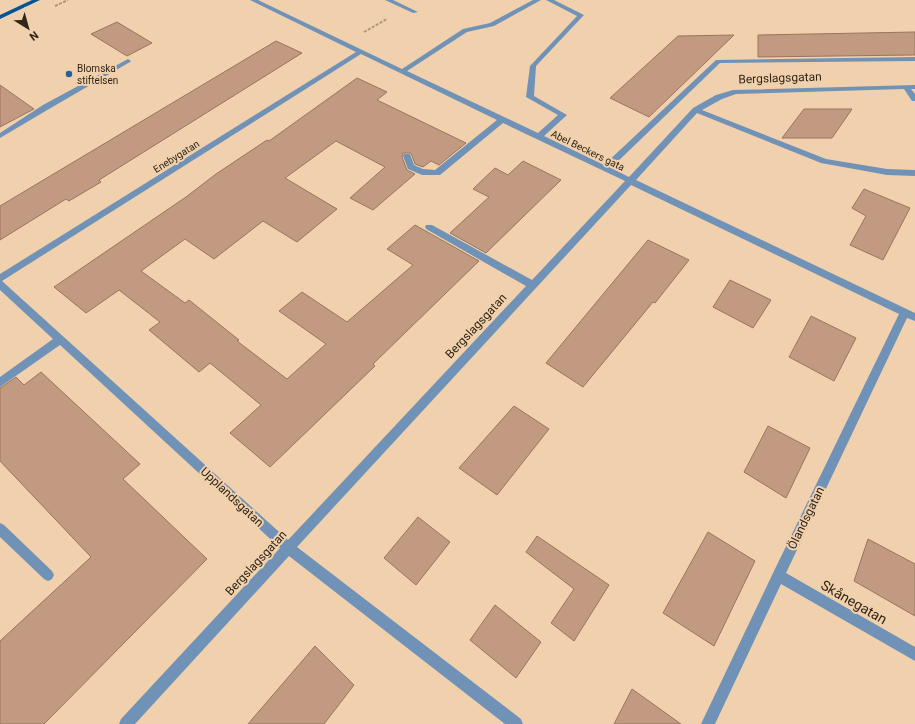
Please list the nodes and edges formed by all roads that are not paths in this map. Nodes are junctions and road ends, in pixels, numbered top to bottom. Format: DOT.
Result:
graph roads {
  1 [pos="37,0"];
  2 [pos="388,0"];
  3 [pos="538,0"];
  4 [pos="549,0"];
  5 [pos="257,1"];
  6 [pos="415,12"];
  7 [pos="0,17"];
  8 [pos="362,52"];
  9 [pos="915,59"];
  10 [pos="128,61"];
  11 [pos="403,71"];
  12 [pos="911,87"];
  13 [pos="915,99"];
  14 [pos="696,110"];
  15 [pos="503,119"];
  16 [pos="0,136"];
  17 [pos="539,137"];
  18 [pos="407,156"];
  19 [pos="605,169"];
  20 [pos="915,172"];
  21 [pos="629,181"];
  22 [pos="429,227"];
  23 [pos="0,278"];
  24 [pos="0,284"];
  25 [pos="532,285"];
  26 [pos="910,315"];
  27 [pos="60,338"];
  28 [pos="0,383"];
  29 [pos="0,529"];
  30 [pos="288,548"];
  31 [pos="778,575"];
  32 [pos="48,576"];
  33 [pos="915,654"];
  34 [pos="126,724"];
  35 [pos="516,724"];
  36 [pos="708,724"];
  1 -- 7 [label="main road"];
  2 -- 6 [label="street"];
  3 -- 11 [label="street"];
  4 -- 17 [label="street"];
  5 -- 8 [label="street, Abel Beckers gata"];
  8 -- 11 [label="street, Abel Beckers gata"];
  8 -- 23 [label="street, Enebygatan"];
  9 -- 19 [label="street"];
  10 -- 16 [label="street"];
  11 -- 15 [label="street, Abel Beckers gata"];
  12 -- 13 [label="street"];
  12 -- 14 [label="street, Bergslagsgatan"];
  14 -- 20 [label="street"];
  14 -- 21 [label="street, Bergslagsgatan"];
  15 -- 17 [label="street, Abel Beckers gata"];
  15 -- 18 [label="street"];
  17 -- 19 [label="street, Abel Beckers gata"];
  19 -- 21 [label="street, Abel Beckers gata"];
  21 -- 25 [label="street, Bergslagsgatan"];
  21 -- 26 [label="street, Abel Beckers gata"];
  22 -- 25 [label="street"];
  24 -- 27 [label="street, Upplandsgatan"];
  25 -- 30 [label="street, Bergslagsgatan"];
  26 -- 31 [label="street, Ölandsgatan"];
  27 -- 28 [label="street"];
  27 -- 30 [label="street, Upplandsgatan"];
  29 -- 32 [label="street"];
  30 -- 34 [label="street, Bergslagsgatan"];
  30 -- 35 [label="street, Upplandsgatan"];
  31 -- 33 [label="street, Skånegatan"];
  31 -- 36 [label="street, Ölandsgatan"];
}
